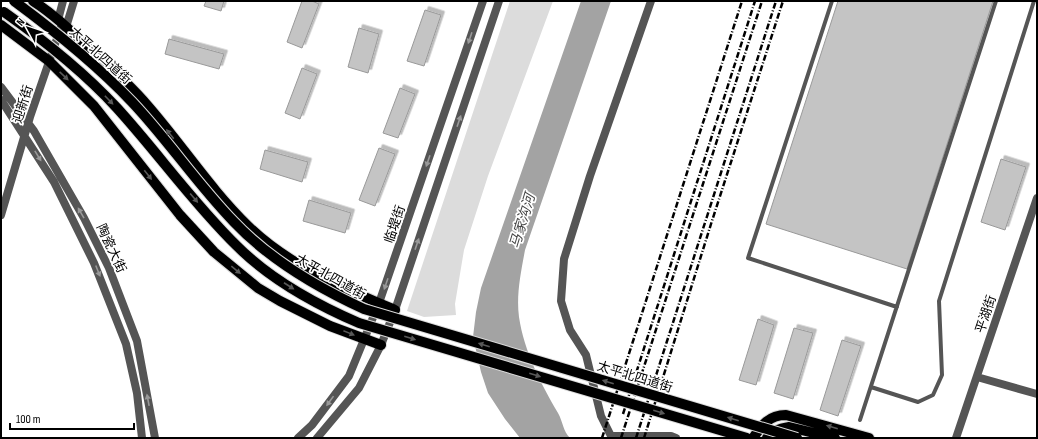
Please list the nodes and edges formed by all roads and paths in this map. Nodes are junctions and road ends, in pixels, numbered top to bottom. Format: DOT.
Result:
graph roads {
  1 [pos="14,1"];
  2 [pos="33,1"];
  3 [pos="64,1"];
  4 [pos="74,1"];
  5 [pos="482,1"];
  6 [pos="499,1"];
  7 [pos="651,1"];
  8 [pos="832,1"];
  9 [pos="996,1"];
  10 [pos="1034,1"];
  11 [pos="2,12"];
  12 [pos="62,23"];
  13 [pos="1,25"];
  14 [pos="49,61"];
  15 [pos="1,87"];
  16 [pos="1,100"];
  17 [pos="28,123"];
  18 [pos="25,135"];
  19 [pos="1037,198"];
  20 [pos="1,215"];
  21 [pos="379,303"];
  22 [pos="897,307"];
  23 [pos="395,310"];
  24 [pos="364,339"];
  25 [pos="381,345"];
  26 [pos="977,377"];
  27 [pos="871,387"];
  28 [pos="1037,394"];
  29 [pos="860,420"];
  30 [pos="674,437"];
  31 [pos="142,438"];
  32 [pos="155,438"];
  33 [pos="298,438"];
  34 [pos="317,438"];
  35 [pos="747,438"];
  36 [pos="753,438"];
  37 [pos="767,438"];
  38 [pos="797,438"];
  39 [pos="835,438"];
  40 [pos="869,438"];
  41 [pos="956,438"];
  38 -- 1 [label="main road, 太平北四道街, one-way, bridge"];
  2 -- 12 [label="main road, 太平北四道街"];
  3 -- 12 [label="street"];
  4 -- 12 [label="street"];
  5 -- 21 [label="street, 临堤街, one-way"];
  23 -- 6 [label="street, one-way"];
  7 -- 30 [label="street"];
  8 -- 22 [label="lane"];
  9 -- 22 [label="lane"];
  10 -- 27 [label="lane"];
  11 -- 35 [label="main road, 太平北四道街, one-way, bridge"];
  12 -- 14 [label="street, 迎新街"];
  21 -- 12 [label="main road, 太平北四道街, one-way"];
  13 -- 14 [label="main road"];
  14 -- 17 [label="street, 迎新街"];
  14 -- 24 [label="main road, one-way"];
  15 -- 17 [label="street, 陶瓷大街"];
  16 -- 18 [label="street, 陶瓷大街"];
  17 -- 18 [label="street, 迎新街"];
  32 -- 17 [label="street, 陶瓷大街, one-way"];
  18 -- 20 [label="street, 迎新街"];
  18 -- 31 [label="street, 陶瓷大街, one-way"];
  19 -- 26 [label="street, 平湖街"];
  21 -- 23 [label="main road, 太平北四道街"];
  21 -- 24 [label="street, 临堤街"];
  22 -- 27 [label="lane"];
  23 -- 25 [label="street"];
  24 -- 25 [label="main road"];
  24 -- 33 [label="street, 临堤街, one-way"];
  25 -- 34 [label="street"];
  26 -- 28 [label="street"];
  26 -- 41 [label="street, 平湖街"];
  27 -- 29 [label="lane"];
  40 -- 36 [label="main road, one-way"];
  37 -- 39 [label="main road"];
}
